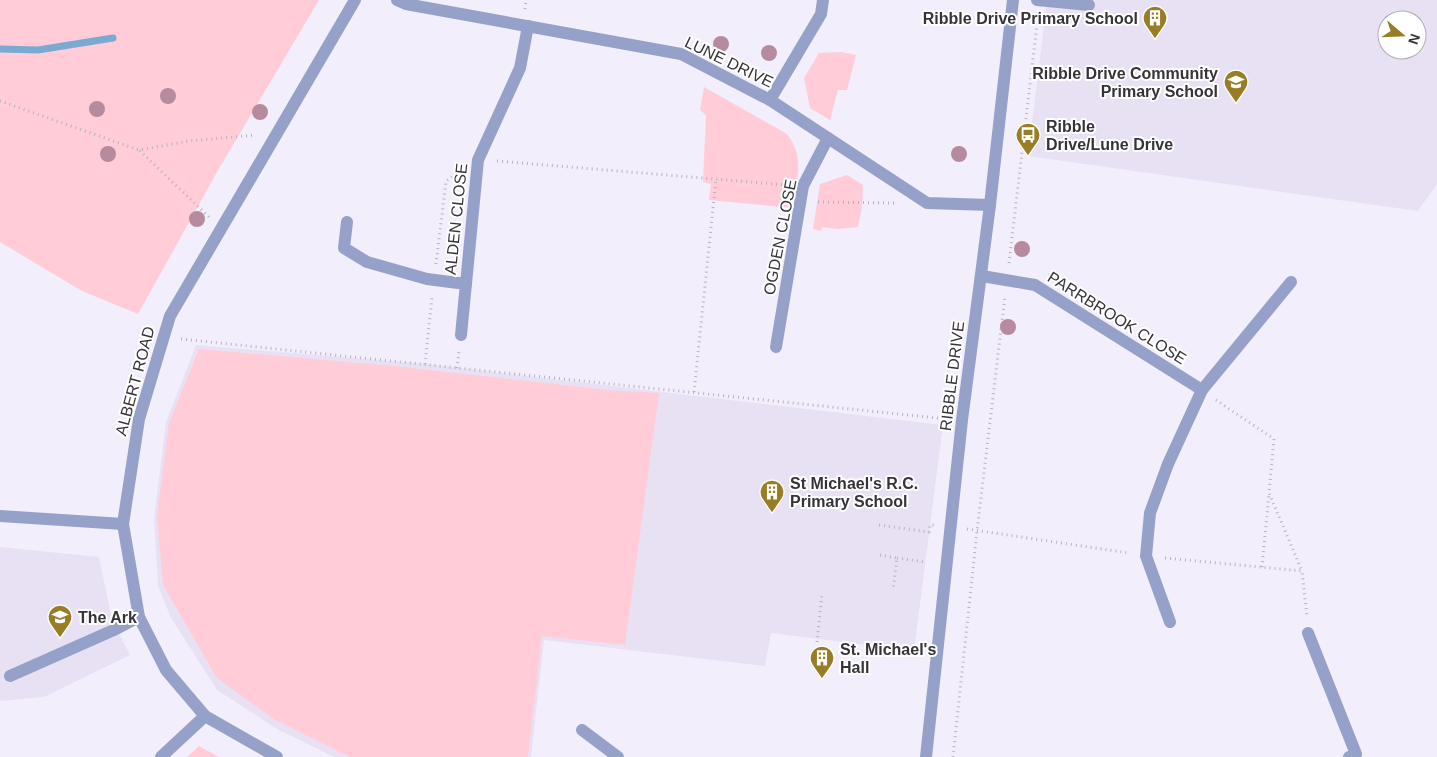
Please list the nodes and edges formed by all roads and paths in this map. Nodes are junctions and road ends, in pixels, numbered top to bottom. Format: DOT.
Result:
graph roads {
  1 [pos="355,0"];
  2 [pos="398,0"];
  3 [pos="823,0"];
  4 [pos="1012,0"];
  5 [pos="1038,0"];
  6 [pos="1089,5"];
  7 [pos="528,26"];
  8 [pos="770,100"];
  9 [pos="0,101"];
  10 [pos="277,134"];
  11 [pos="828,138"];
  12 [pos="139,150"];
  13 [pos="478,160"];
  14 [pos="716,179"];
  15 [pos="803,186"];
  16 [pos="927,203"];
  17 [pos="990,205"];
  18 [pos="347,222"];
  19 [pos="220,227"];
  20 [pos="982,276"];
  21 [pos="434,280"];
  22 [pos="1007,280"];
  23 [pos="1291,282"];
  24 [pos="466,284"];
  25 [pos="461,335"];
  26 [pos="163,338"];
  27 [pos="776,347"];
  28 [pos="425,364"];
  29 [pos="1202,390"];
  30 [pos="694,393"];
  31 [pos="962,420"];
  32 [pos="1269,493"];
  33 [pos="0,516"];
  34 [pos="123,524"];
  35 [pos="879,525"];
  36 [pos="951,527"];
  37 [pos="880,555"];
  38 [pos="897,558"];
  39 [pos="925,562"];
  40 [pos="1262,567"];
  41 [pos="1302,571"];
  42 [pos="893,590"];
  43 [pos="822,593"];
  44 [pos="139,617"];
  45 [pos="1170,622"];
  46 [pos="1308,633"];
  47 [pos="817,642"];
  48 [pos="10,676"];
  49 [pos="205,716"];
  50 [pos="582,730"];
  51 [pos="161,757"];
  52 [pos="277,757"];
  53 [pos="618,757"];
  54 [pos="926,757"];
  55 [pos="953,757"];
  56 [pos="1349,757"];
  1 -- 10 [label="street, ALBERT ROAD"];
  2 -- 7 [label="street, LUNE DRIVE"];
  3 -- 8 [label="street"];
  4 -- 17 [label="street, RIBBLE DRIVE"];
  5 -- 6 [label="street"];
  5 -- 22 [label="path"];
  7 -- 8 [label="street, LUNE DRIVE"];
  7 -- 13 [label="street, ALDEN CLOSE"];
  8 -- 11 [label="street, LUNE DRIVE"];
  9 -- 12 [label="path"];
  10 -- 12 [label="path"];
  10 -- 19 [label="street, ALBERT ROAD"];
  11 -- 15 [label="street, OGDEN CLOSE"];
  11 -- 16 [label="street, LUNE DRIVE"];
  12 -- 19 [label="path"];
  13 -- 14 [label="path"];
  13 -- 21 [label="path"];
  13 -- 24 [label="street, ALDEN CLOSE"];
  14 -- 15 [label="path"];
  14 -- 30 [label="path"];
  15 -- 16 [label="path"];
  15 -- 27 [label="street, OGDEN CLOSE"];
  16 -- 17 [label="street"];
  17 -- 20 [label="street, RIBBLE DRIVE"];
  18 -- 21 [label="street"];
  19 -- 26 [label="street, ALBERT ROAD"];
  20 -- 22 [label="street, PARRBROOK CLOSE"];
  20 -- 31 [label="street, RIBBLE DRIVE"];
  21 -- 24 [label="street"];
  21 -- 28 [label="path"];
  22 -- 29 [label="street, PARRBROOK CLOSE"];
  22 -- 55 [label="path"];
  23 -- 29 [label="street"];
  24 -- 25 [label="street, ALDEN CLOSE"];
  26 -- 28 [label="path"];
  26 -- 34 [label="street, ALBERT ROAD"];
  28 -- 30 [label="path"];
  29 -- 32 [label="path"];
  29 -- 45 [label="street"];
  30 -- 31 [label="path"];
  31 -- 36 [label="street, RIBBLE DRIVE"];
  32 -- 40 [label="path"];
  32 -- 41 [label="path"];
  33 -- 34 [label="street"];
  34 -- 44 [label="street, ALBERT ROAD"];
  35 -- 36 [label="path"];
  36 -- 54 [label="street, RIBBLE DRIVE"];
  37 -- 38 [label="path"];
  38 -- 39 [label="path"];
  38 -- 42 [label="path"];
  43 -- 47 [label="path"];
  44 -- 48 [label="street"];
  44 -- 49 [label="street, ALBERT ROAD"];
  46 -- 56 [label="street"];
  49 -- 51 [label="street"];
  49 -- 52 [label="street, ALBERT ROAD"];
  50 -- 53 [label="street"];
}
